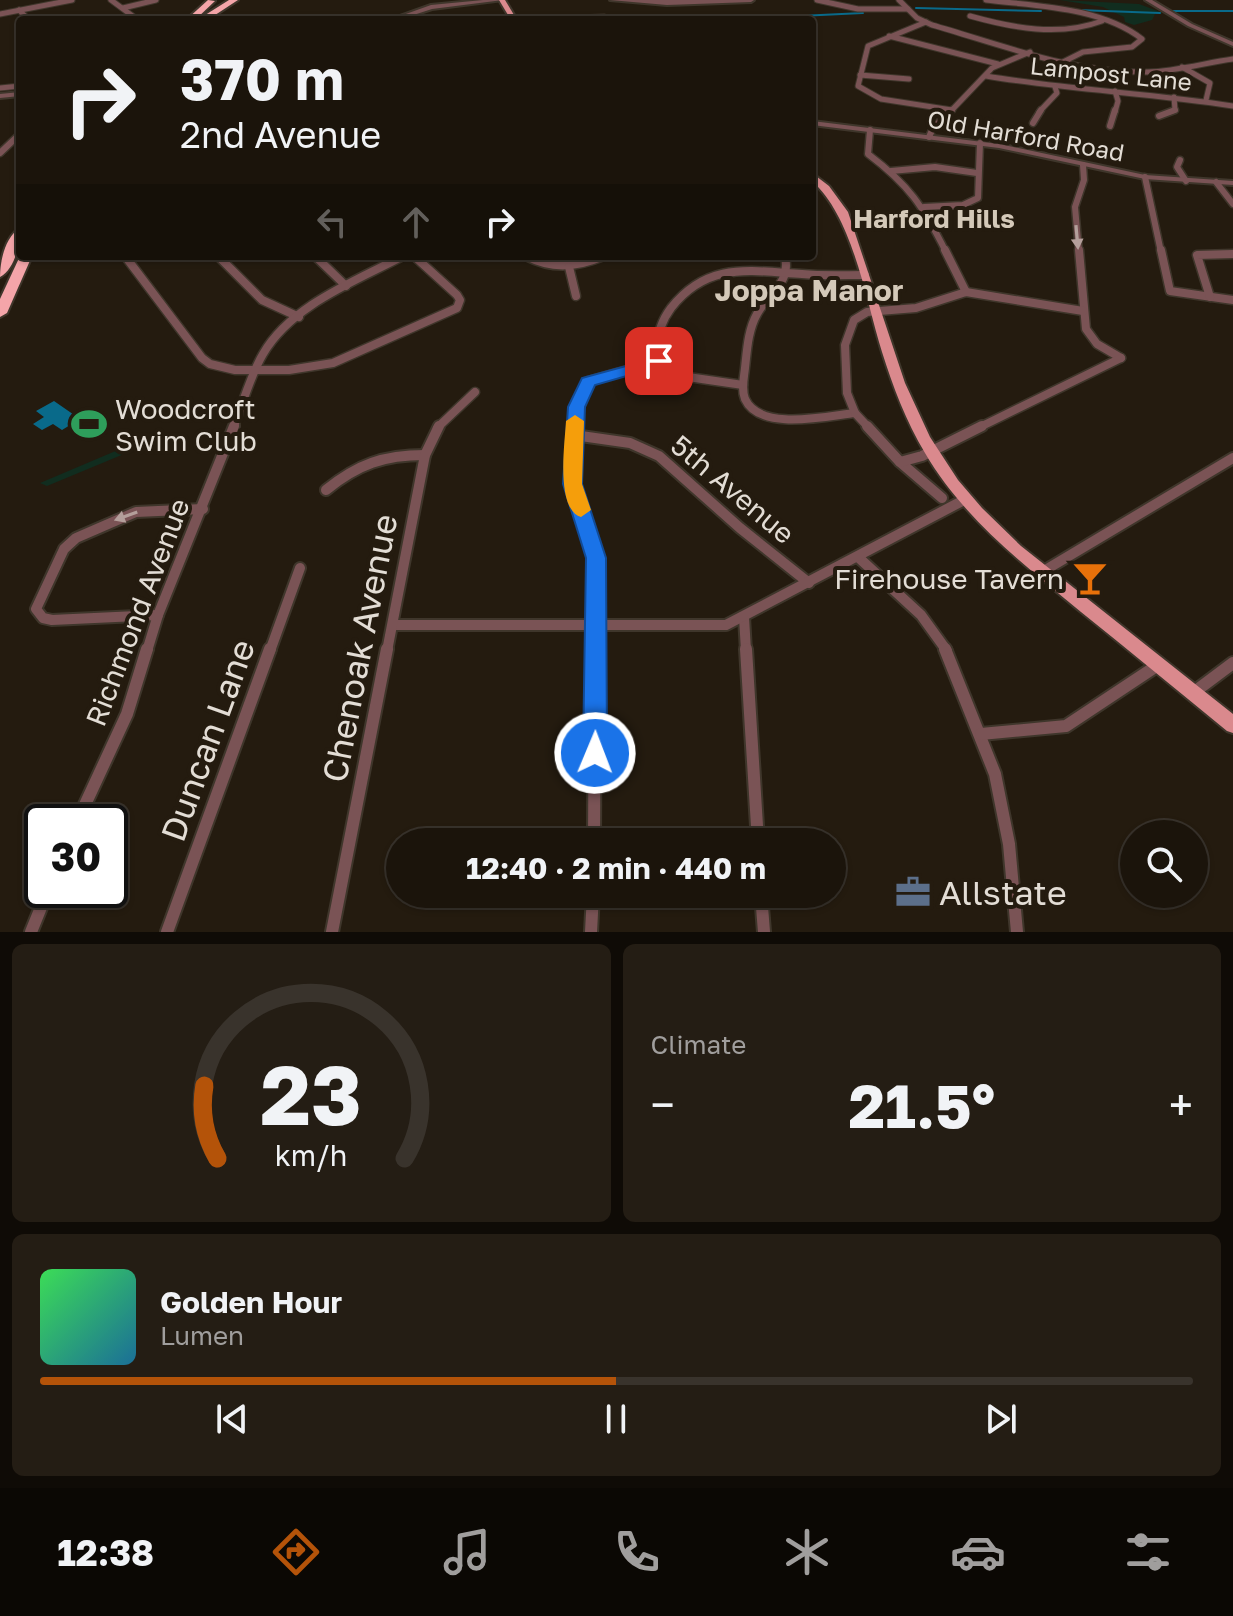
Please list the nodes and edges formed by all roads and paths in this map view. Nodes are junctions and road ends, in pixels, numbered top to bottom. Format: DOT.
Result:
graph roads {
  1 [pos="72,0"];
  2 [pos="111,0"];
  3 [pos="156,0"];
  4 [pos="213,0"];
  5 [pos="225,0"];
  6 [pos="234,0"];
  7 [pos="513,0"];
  8 [pos="613,0"];
  9 [pos="751,0"];
  10 [pos="817,0"];
  11 [pos="899,0"];
  12 [pos="986,0"];
  13 [pos="1148,0"];
  14 [pos="499,1"];
  15 [pos="123,8"];
  16 [pos="908,9"];
  17 [pos="19,10"];
  18 [pos="0,14"];
  19 [pos="25,16"];
  20 [pos="133,16"];
  21 [pos="195,16"];
  22 [pos="207,16"];
  23 [pos="209,16"];
  24 [pos="403,16"];
  25 [pos="970,16"];
  26 [pos="1102,21"];
  27 [pos="926,22"];
  28 [pos="888,35"];
  29 [pos="1233,44"];
  30 [pos="940,48"];
  31 [pos="1030,52"];
  32 [pos="927,58"];
  33 [pos="1233,59"];
  34 [pos="1063,62"];
  35 [pos="998,64"];
  36 [pos="1182,67"];
  37 [pos="860,75"];
  38 [pos="986,76"];
  39 [pos="909,79"];
  40 [pos="1055,87"];
  41 [pos="1115,91"];
  42 [pos="1174,97"];
  43 [pos="1206,100"];
  44 [pos="1233,106"];
  45 [pos="952,110"];
  46 [pos="1159,116"];
  47 [pos="816,123"];
  48 [pos="1033,123"];
  49 [pos="1110,126"];
  50 [pos="870,130"];
  51 [pos="929,137"];
  52 [pos="16,138"];
  53 [pos="980,143"];
  54 [pos="0,153"];
  55 [pos="1180,160"];
  56 [pos="1083,165"];
  57 [pos="891,171"];
  58 [pos="977,173"];
  59 [pos="1145,177"];
  60 [pos="816,179"];
  61 [pos="1186,181"];
  62 [pos="1216,182"];
  63 [pos="1233,183"];
  64 [pos="1233,204"];
  65 [pos="924,207"];
  66 [pos="16,240"];
  67 [pos="1233,254"];
  68 [pos="24,260"];
  69 [pos="128,260"];
  70 [pos="222,260"];
  71 [pos="319,260"];
  72 [pos="395,260"];
  73 [pos="418,260"];
  74 [pos="536,260"];
  75 [pos="591,260"];
  76 [pos="785,260"];
  77 [pos="569,267"];
  78 [pos="0,273"];
  79 [pos="787,273"];
  80 [pos="865,275"];
  81 [pos="346,286"];
  82 [pos="966,292"];
  83 [pos="576,296"];
  84 [pos="1210,297"];
  85 [pos="1233,300"];
  86 [pos="877,310"];
  87 [pos="1083,311"];
  88 [pos="0,313"];
  89 [pos="299,317"];
  90 [pos="659,361"];
  91 [pos="256,370"];
  92 [pos="743,385"];
  93 [pos="475,392"];
  94 [pos="855,413"];
  95 [pos="769,418"];
  96 [pos="772,431"];
  97 [pos="574,435"];
  98 [pos="930,451"];
  99 [pos="425,455"];
  100 [pos="1233,458"];
  101 [pos="900,462"];
  102 [pos="326,490"];
  103 [pos="942,498"];
  104 [pos="966,499"];
  105 [pos="203,509"];
  106 [pos="858,557"];
  107 [pos="300,568"];
  108 [pos="1042,572"];
  109 [pos="809,583"];
  110 [pos="158,615"];
  111 [pos="744,617"];
  112 [pos="393,625"];
  113 [pos="596,625"];
  114 [pos="1233,663"];
  115 [pos="1158,665"];
  116 [pos="1193,693"];
  117 [pos="1233,725"];
  118 [pos="981,734"];
  119 [pos="85,804"];
  120 [pos="594,828"];
  121 [pos="757,828"];
  122 [pos="41,908"];
  123 [pos="592,908"];
  124 [pos="762,908"];
  125 [pos="31,932"];
  126 [pos="167,932"];
  127 [pos="332,932"];
  128 [pos="591,932"];
  129 [pos="764,932"];
  130 [pos="1017,932"];
  1 -- 17 [label="street"];
  2 -- 15 [label="street"];
  3 -- 15 [label="street"];
  4 -- 21 [label="highway"];
  5 -- 22 [label="highway"];
  6 -- 23 [label="highway"];
  7 -- 14 [label="main road"];
  8 -- 9 [label="street"];
  10 -- 16 [label="street"];
  11 -- 16 [label="street"];
  12 -- 26 [label="street"];
  13 -- 29 [label="street"];
  14 -- 24 [label="street"];
  15 -- 20 [label="street"];
  16 -- 27 [label="street"];
  17 -- 18 [label="street"];
  17 -- 19 [label="street"];
  25 -- 26 [label="street"];
  26 -- 34 [label="street"];
  27 -- 28 [label="street"];
  27 -- 31 [label="street"];
  28 -- 30 [label="street"];
  28 -- 37 [label="street"];
  30 -- 32 [label="street"];
  30 -- 35 [label="street"];
  31 -- 34 [label="street"];
  31 -- 35 [label="street"];
  33 -- 36 [label="street"];
  34 -- 36 [label="street"];
  35 -- 38 [label="street"];
  36 -- 43 [label="street"];
  37 -- 39 [label="street"];
  37 -- 45 [label="street"];
  38 -- 40 [label="street, Lampost Lane"];
  38 -- 45 [label="street"];
  40 -- 41 [label="street, Lampost Lane"];
  40 -- 48 [label="street"];
  41 -- 42 [label="street, Lampost Lane"];
  41 -- 49 [label="street"];
  42 -- 43 [label="street, Lampost Lane"];
  42 -- 46 [label="street"];
  43 -- 44 [label="street, Lampost Lane"];
  45 -- 51 [label="street"];
  47 -- 50 [label="street, Old Harford Road"];
  50 -- 51 [label="street, Old Harford Road"];
  50 -- 57 [label="street"];
  51 -- 53 [label="street, Old Harford Road"];
  52 -- 54 [label="street"];
  53 -- 56 [label="street, Old Harford Road"];
  53 -- 58 [label="street"];
  55 -- 61 [label="street"];
  56 -- 59 [label="street, Old Harford Road"];
  56 -- 87 [label="street, one-way"];
  57 -- 58 [label="street"];
  57 -- 65 [label="street"];
  58 -- 65 [label="street"];
  59 -- 61 [label="street, Old Harford Road"];
  59 -- 84 [label="street"];
  60 -- 80 [label="main road"];
  61 -- 62 [label="street, Old Harford Road"];
  62 -- 63 [label="street, Old Harford Road"];
  62 -- 64 [label="street"];
  65 -- 82 [label="street"];
  66 -- 78 [label="highway"];
  67 -- 84 [label="street"];
  68 -- 88 [label="highway"];
  69 -- 91 [label="street"];
  70 -- 89 [label="street"];
  71 -- 81 [label="street"];
  72 -- 81 [label="street, Richmond Avenue"];
  73 -- 91 [label="street"];
  74 -- 77 [label="street"];
  75 -- 77 [label="street"];
  76 -- 79 [label="street"];
  77 -- 83 [label="street"];
  79 -- 80 [label="street"];
  79 -- 90 [label="street"];
  79 -- 92 [label="street"];
  80 -- 86 [label="main road"];
  81 -- 89 [label="street, Richmond Avenue"];
  82 -- 86 [label="street"];
  82 -- 87 [label="street"];
  84 -- 85 [label="street"];
  86 -- 94 [label="street"];
  86 -- 98 [label="main road"];
  87 -- 98 [label="street"];
  89 -- 91 [label="street, Richmond Avenue"];
  90 -- 92 [label="street"];
  90 -- 97 [label="street"];
  91 -- 105 [label="street, Richmond Avenue"];
  92 -- 95 [label="street"];
  93 -- 99 [label="street, Chenoak Avenue"];
  94 -- 95 [label="street"];
  94 -- 101 [label="street"];
  95 -- 96 [label="street"];
  97 -- 109 [label="street, 5th Avenue"];
  97 -- 113 [label="street"];
  98 -- 101 [label="street"];
  98 -- 104 [label="main road"];
  99 -- 102 [label="street"];
  99 -- 112 [label="street, Chenoak Avenue"];
  100 -- 108 [label="street"];
  101 -- 103 [label="street"];
  104 -- 106 [label="street"];
  104 -- 108 [label="main road"];
  105 -- 110 [label="street, Richmond Avenue"];
  105 -- 110 [label="street, one-way"];
  106 -- 109 [label="street"];
  106 -- 118 [label="street"];
  107 -- 126 [label="street, Duncan Lane"];
  108 -- 115 [label="main road"];
  109 -- 111 [label="street"];
  110 -- 119 [label="street, Richmond Avenue"];
  111 -- 113 [label="street"];
  111 -- 121 [label="street"];
  112 -- 113 [label="street"];
  112 -- 127 [label="street, Chenoak Avenue"];
  113 -- 120 [label="street"];
  114 -- 116 [label="street"];
  115 -- 116 [label="main road"];
  115 -- 118 [label="street"];
  116 -- 117 [label="main road"];
  118 -- 130 [label="street"];
  122 -- 125 [label="street"];
  123 -- 128 [label="street"];
  124 -- 129 [label="street"];
}
